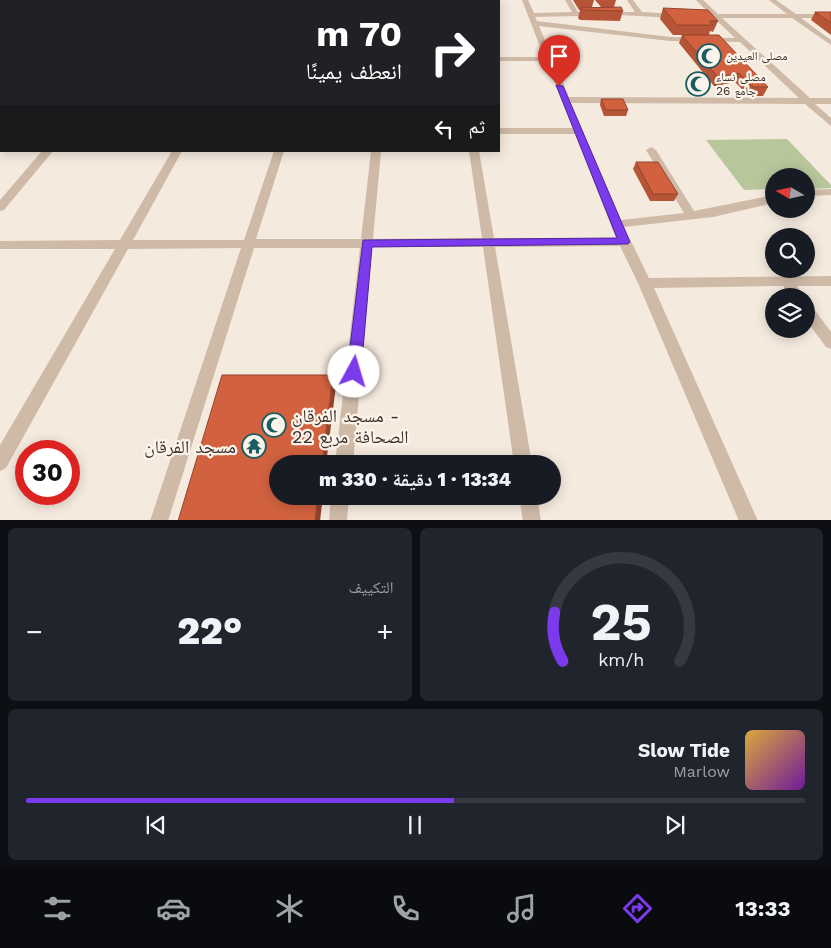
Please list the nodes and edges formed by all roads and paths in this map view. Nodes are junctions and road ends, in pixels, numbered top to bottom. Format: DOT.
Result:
graph roads {
  1 [pos="525,0"];
  2 [pos="568,0"];
  3 [pos="630,0"];
  4 [pos="698,0"];
  5 [pos="772,0"];
  6 [pos="595,7"];
  7 [pos="600,13"];
  8 [pos="576,14"];
  9 [pos="552,15"];
  10 [pos="683,16"];
  11 [pos="691,16"];
  12 [pos="793,16"];
  13 [pos="831,16"];
  14 [pos="717,17"];
  15 [pos="532,19"];
  16 [pos="647,19"];
  17 [pos="553,24"];
  18 [pos="660,38"];
  19 [pos="742,40"];
  20 [pos="831,43"];
  21 [pos="500,59"];
  22 [pos="548,59"];
  23 [pos="565,100"];
  24 [pos="807,101"];
  25 [pos="831,101"];
  26 [pos="831,123"];
  27 [pos="500,131"];
  28 [pos="577,131"];
  29 [pos="651,150"];
  30 [pos="47,152"];
  31 [pos="176,152"];
  32 [pos="279,152"];
  33 [pos="376,152"];
  34 [pos="474,152"];
  35 [pos="831,192"];
  36 [pos="815,193"];
  37 [pos="765,201"];
  38 [pos="0,207"];
  39 [pos="691,215"];
  40 [pos="618,224"];
  41 [pos="487,242"];
  42 [pos="624,242"];
  43 [pos="367,243"];
  44 [pos="125,244"];
  45 [pos="248,244"];
  46 [pos="0,245"];
  47 [pos="831,281"];
  48 [pos="787,282"];
  49 [pos="645,283"];
  50 [pos="791,288"];
  51 [pos="815,321"];
  52 [pos="831,343"];
  53 [pos="345,455"];
  54 [pos="522,455"];
  55 [pos="0,462"];
  56 [pos="339,505"];
  57 [pos="530,505"];
  58 [pos="159,520"];
  59 [pos="338,520"];
  60 [pos="532,520"];
  61 [pos="749,520"];
  1 -- 15 [label="street"];
  2 -- 8 [label="street"];
  3 -- 16 [label="street"];
  4 -- 14 [label="street"];
  5 -- 12 [label="street"];
  6 -- 7 [label="street"];
  7 -- 8 [label="street"];
  7 -- 16 [label="street"];
  8 -- 9 [label="street"];
  9 -- 15 [label="street"];
  9 -- 17 [label="street"];
  10 -- 16 [label="street"];
  11 -- 14 [label="street"];
  12 -- 13 [label="street"];
  12 -- 14 [label="street"];
  12 -- 20 [label="street"];
  14 -- 19 [label="street"];
  15 -- 17 [label="street"];
  15 -- 22 [label="street"];
  16 -- 18 [label="street"];
  17 -- 18 [label="street"];
  18 -- 19 [label="street"];
  19 -- 24 [label="street"];
  21 -- 22 [label="street"];
  22 -- 23 [label="street"];
  23 -- 24 [label="street"];
  23 -- 28 [label="street"];
  24 -- 25 [label="street"];
  24 -- 26 [label="street"];
  27 -- 28 [label="street"];
  28 -- 40 [label="street"];
  29 -- 39 [label="street"];
  30 -- 38 [label="street"];
  31 -- 44 [label="street"];
  32 -- 45 [label="street"];
  33 -- 43 [label="street"];
  34 -- 41 [label="street"];
  35 -- 36 [label="street"];
  37 -- 39 [label="street"];
  39 -- 40 [label="street"];
  40 -- 42 [label="street"];
  41 -- 42 [label="street"];
  41 -- 43 [label="street"];
  41 -- 54 [label="street"];
  42 -- 49 [label="street"];
  43 -- 45 [label="street"];
  43 -- 53 [label="street"];
  44 -- 45 [label="street"];
  44 -- 46 [label="street"];
  44 -- 55 [label="street"];
  45 -- 58 [label="street"];
  47 -- 48 [label="street"];
  48 -- 49 [label="street"];
  48 -- 50 [label="street"];
  49 -- 61 [label="street"];
  51 -- 52 [label="street"];
  56 -- 59 [label="street"];
  57 -- 60 [label="street"];
}
